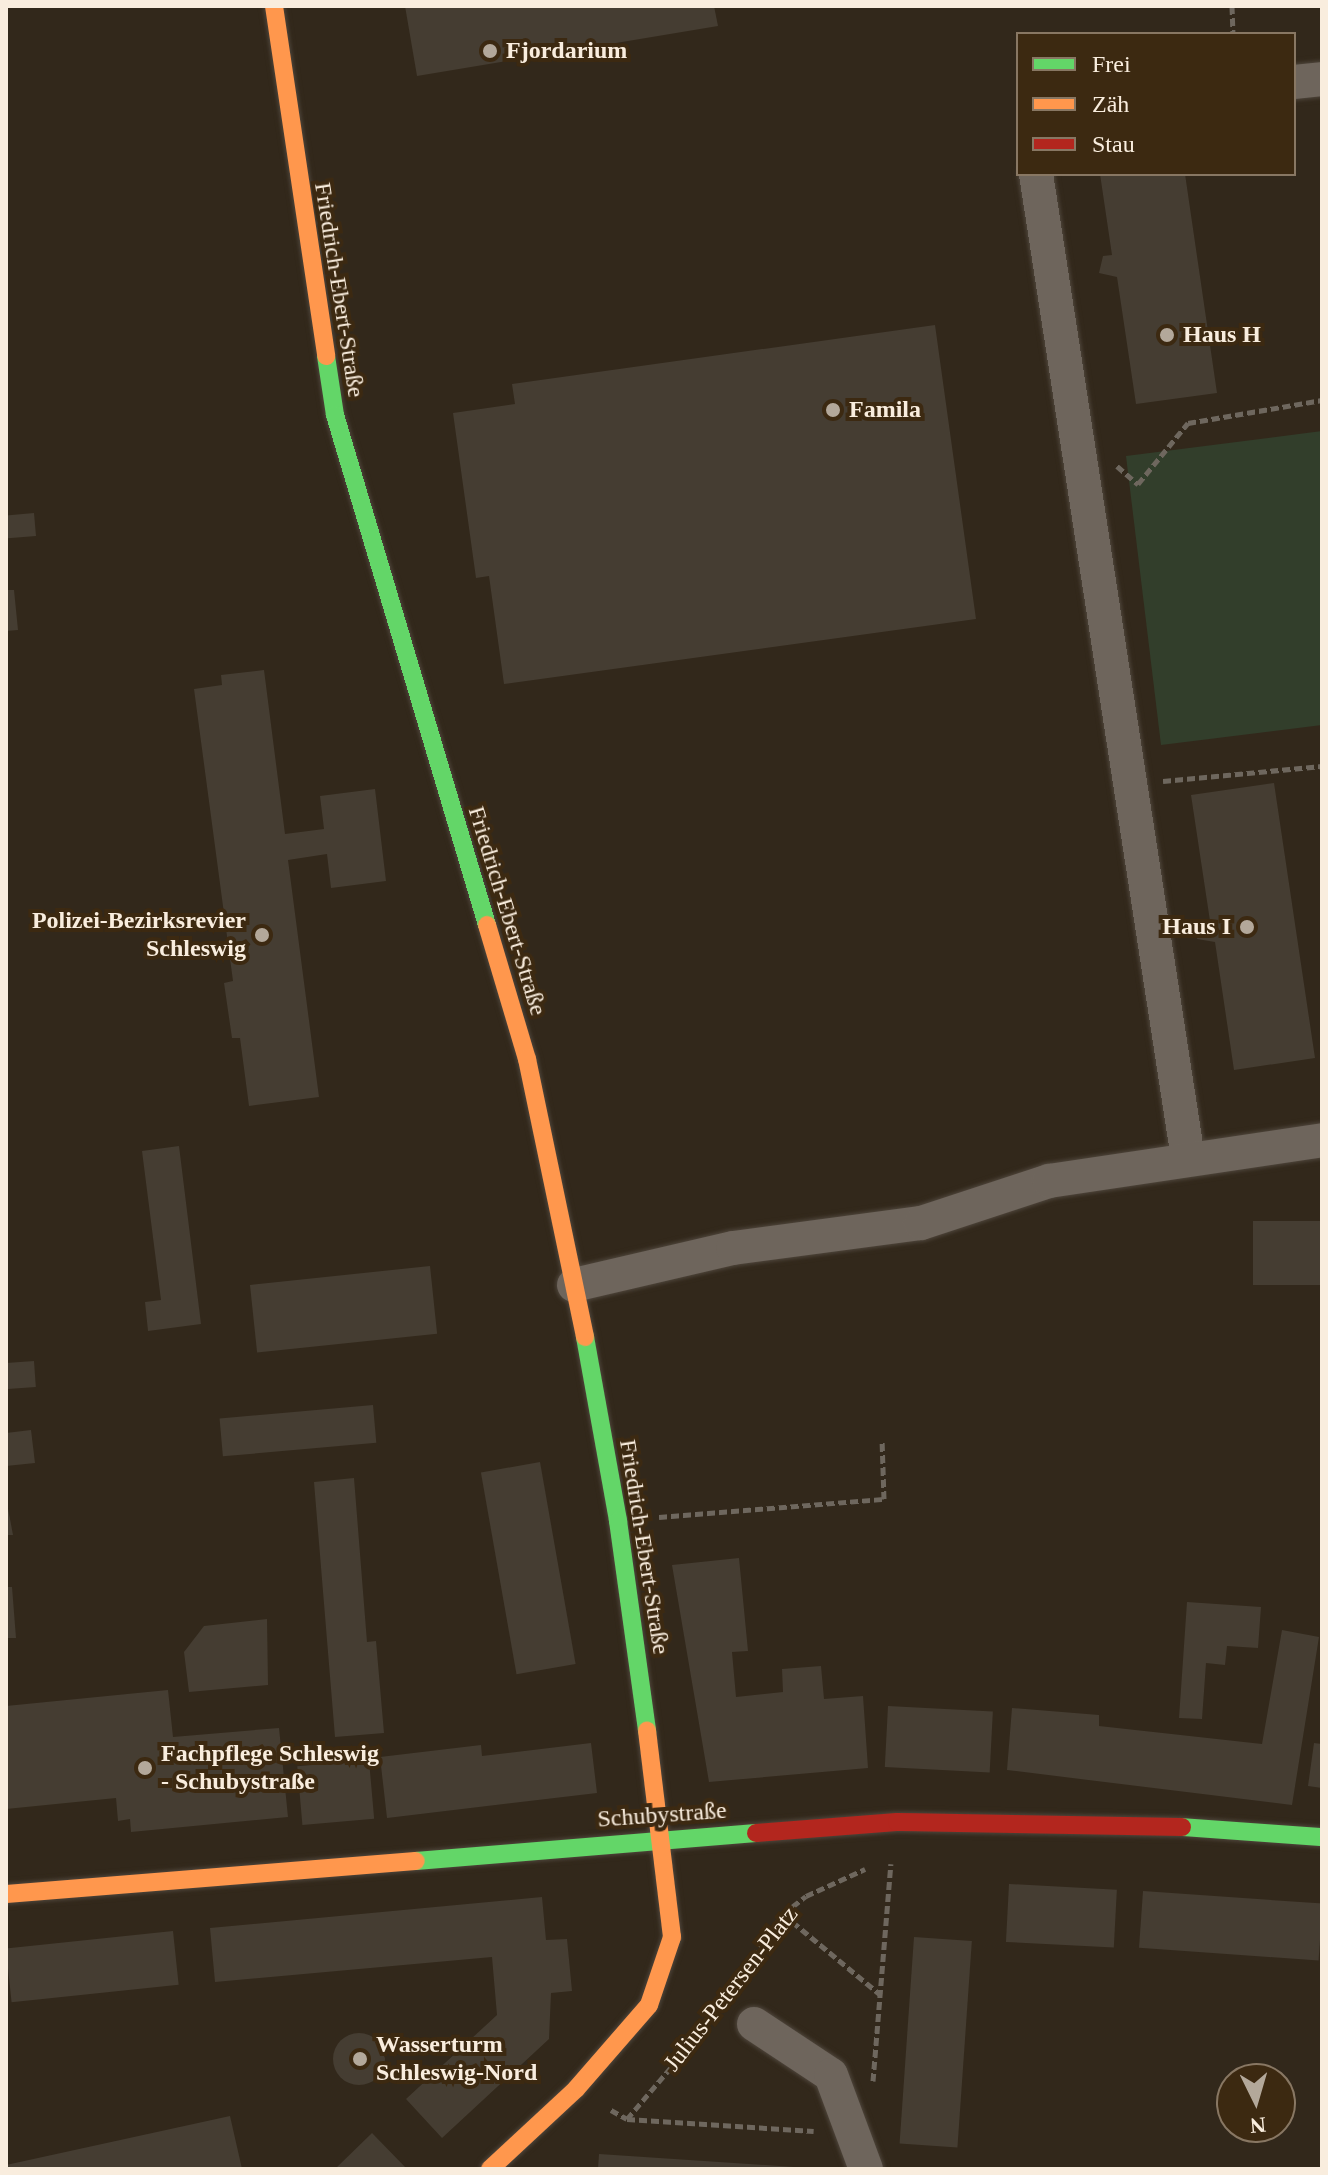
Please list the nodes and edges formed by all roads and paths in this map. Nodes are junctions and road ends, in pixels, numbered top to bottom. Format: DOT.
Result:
graph roads {
  1 [pos="274,6"];
  2 [pos="1232,6"];
  3 [pos="1233,32"];
  4 [pos="1322,79"];
  5 [pos="1296,82"];
  6 [pos="1036,176"];
  7 [pos="1322,400"];
  8 [pos="1076,429"];
  9 [pos="1322,766"];
  10 [pos="1134,784"];
  11 [pos="1322,1140"];
  12 [pos="1188,1158"];
  13 [pos="574,1285"];
  14 [pos="882,1440"];
  15 [pos="618,1521"];
  16 [pos="1322,1837"];
  17 [pos="662,1838"];
  18 [pos="891,1856"];
  19 [pos="6,1894"];
  20 [pos="783,1914"];
  21 [pos="881,1995"];
  22 [pos="754,2024"];
  23 [pos="627,2119"];
  24 [pos="490,2169"];
  25 [pos="866,2169"];
  1 -- 13 [label="street, Friedrich-Ebert-Straße"];
  2 -- 3 [label="path"];
  4 -- 5 [label="street"];
  6 -- 8 [label="street"];
  7 -- 8 [label="path"];
  8 -- 10 [label="street"];
  9 -- 10 [label="path"];
  10 -- 12 [label="street"];
  11 -- 12 [label="street"];
  12 -- 13 [label="street"];
  13 -- 15 [label="street, Friedrich-Ebert-Straße"];
  14 -- 15 [label="path"];
  15 -- 17 [label="street, Friedrich-Ebert-Straße"];
  16 -- 17 [label="street, Schubystraße"];
  17 -- 19 [label="street, Schubystraße"];
  17 -- 24 [label="street, Friedrich-Ebert-Straße"];
  18 -- 20 [label="path, Julius-Petersen-Platz"];
  20 -- 21 [label="path"];
  20 -- 23 [label="path, Julius-Petersen-Platz"];
  22 -- 25 [label="street, Julius-Petersen-Platz"];
}
